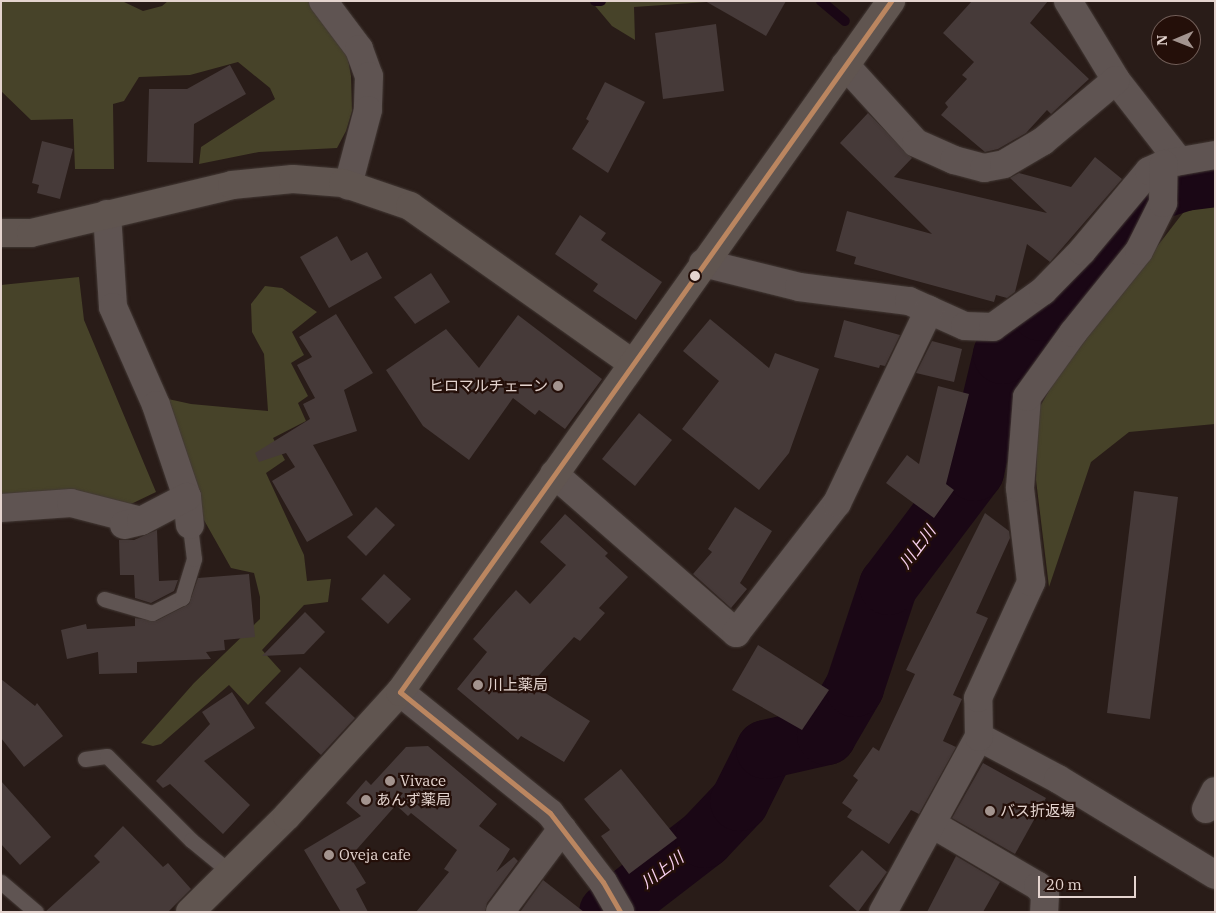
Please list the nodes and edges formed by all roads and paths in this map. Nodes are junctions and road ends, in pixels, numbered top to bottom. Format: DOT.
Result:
graph roads {
  1 [pos="323,1"];
  2 [pos="891,1"];
  3 [pos="1068,1"];
  4 [pos="845,65"];
  5 [pos="1116,80"];
  6 [pos="1215,155"];
  7 [pos="1169,167"];
  8 [pos="348,184"];
  9 [pos="107,214"];
  10 [pos="1,233"];
  11 [pos="703,263"];
  12 [pos="929,310"];
  13 [pos="632,363"];
  14 [pos="554,474"];
  15 [pos="186,497"];
  16 [pos="1,508"];
  17 [pos="141,521"];
  18 [pos="190,525"];
  19 [pos="106,529"];
  20 [pos="104,599"];
  21 [pos="400,692"];
  22 [pos="979,737"];
  23 [pos="85,759"];
  24 [pos="932,824"];
  25 [pos="562,829"];
  26 [pos="230,872"];
  27 [pos="1215,875"];
  28 [pos="1,882"];
  29 [pos="36,912"];
  30 [pos="190,912"];
  31 [pos="500,912"];
  32 [pos="620,912"];
  33 [pos="883,912"];
  34 [pos="1044,912"];
  1 -- 8 [label="street"];
  2 -- 4 [label="street"];
  3 -- 5 [label="street"];
  4 -- 5 [label="street"];
  4 -- 11 [label="street"];
  5 -- 7 [label="street"];
  6 -- 7 [label="street"];
  7 -- 12 [label="street"];
  7 -- 22 [label="street"];
  8 -- 9 [label="street"];
  8 -- 13 [label="street"];
  9 -- 10 [label="street"];
  9 -- 15 [label="street"];
  11 -- 12 [label="street"];
  11 -- 13 [label="street"];
  12 -- 14 [label="street"];
  13 -- 14 [label="street"];
  14 -- 21 [label="street"];
  15 -- 17 [label="street"];
  15 -- 18 [label="street"];
  16 -- 17 [label="street"];
  17 -- 19 [label="street"];
  18 -- 20 [label="lane"];
  21 -- 25 [label="street"];
  21 -- 26 [label="street"];
  22 -- 24 [label="street"];
  22 -- 27 [label="street"];
  23 -- 26 [label="lane"];
  24 -- 33 [label="street"];
  24 -- 34 [label="street"];
  25 -- 31 [label="street"];
  25 -- 32 [label="street"];
  26 -- 30 [label="street"];
  28 -- 29 [label="lane"];
}
